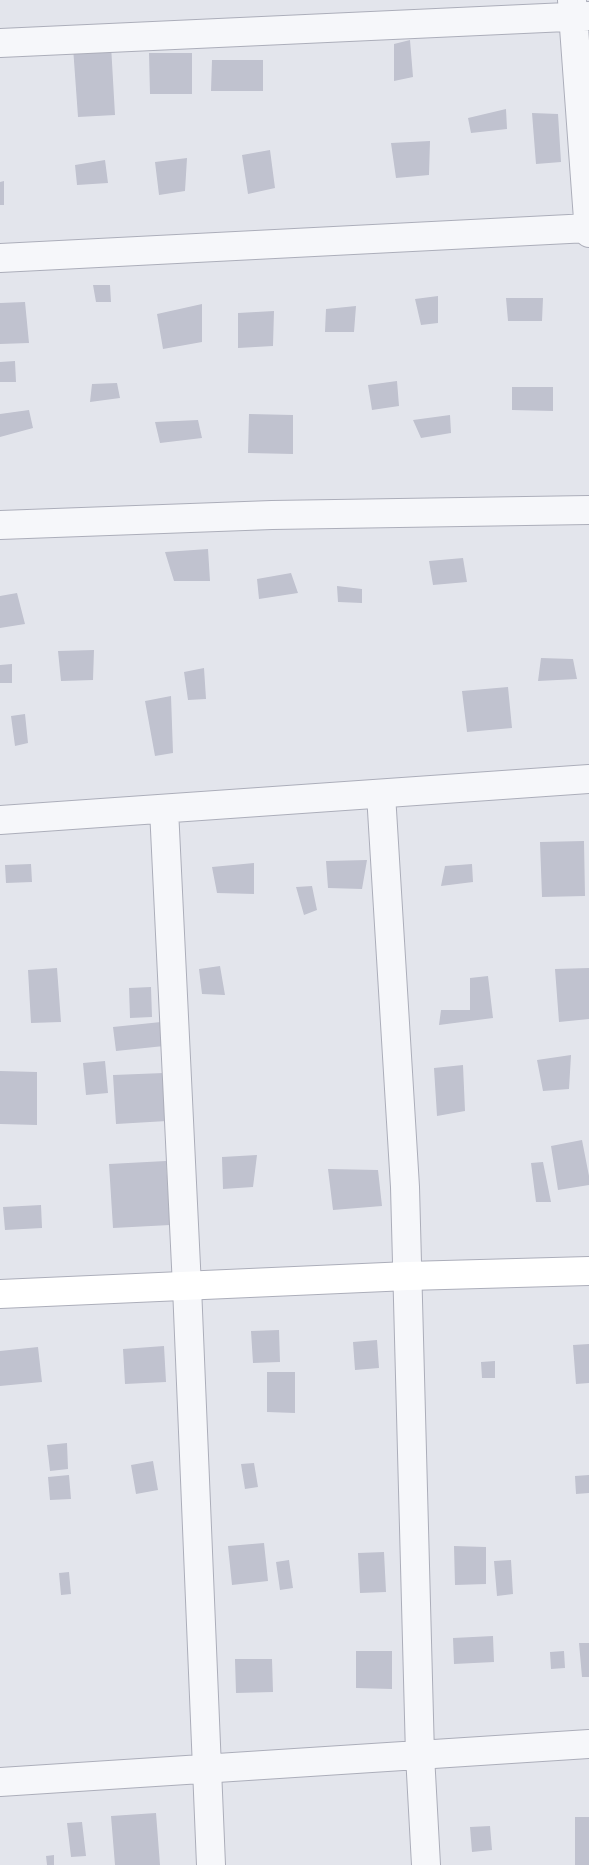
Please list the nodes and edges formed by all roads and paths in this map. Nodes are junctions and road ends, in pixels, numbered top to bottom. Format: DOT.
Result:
graph roads {
  1 [pos="578,11"];
  2 [pos="0,43"];
  3 [pos="589,228"];
  4 [pos="589,234"];
  5 [pos="0,258"];
  6 [pos="589,510"];
  7 [pos="0,525"];
  8 [pos="589,779"];
  9 [pos="381,794"];
  10 [pos="164,809"];
  11 [pos="0,820"];
  12 [pos="589,1271"];
  13 [pos="408,1276"];
  14 [pos="187,1287"];
  15 [pos="0,1294"];
  16 [pos="589,1744"];
  17 [pos="420,1754"];
  18 [pos="207,1767"];
  19 [pos="0,1782"];
  20 [pos="211,1865"];
  21 [pos="426,1865"];
  1 -- 2 [label="street"];
  1 -- 3 [label="street"];
  3 -- 4 [label="street"];
  3 -- 5 [label="street"];
  6 -- 7 [label="street"];
  8 -- 9 [label="street"];
  9 -- 10 [label="street"];
  9 -- 13 [label="street"];
  10 -- 11 [label="street"];
  10 -- 14 [label="street"];
  12 -- 13 [label="street"];
  13 -- 14 [label="street"];
  13 -- 17 [label="street"];
  14 -- 15 [label="street"];
  14 -- 18 [label="street"];
  16 -- 17 [label="street"];
  17 -- 18 [label="street"];
  17 -- 21 [label="street"];
  18 -- 19 [label="street"];
  18 -- 20 [label="street"];
}
